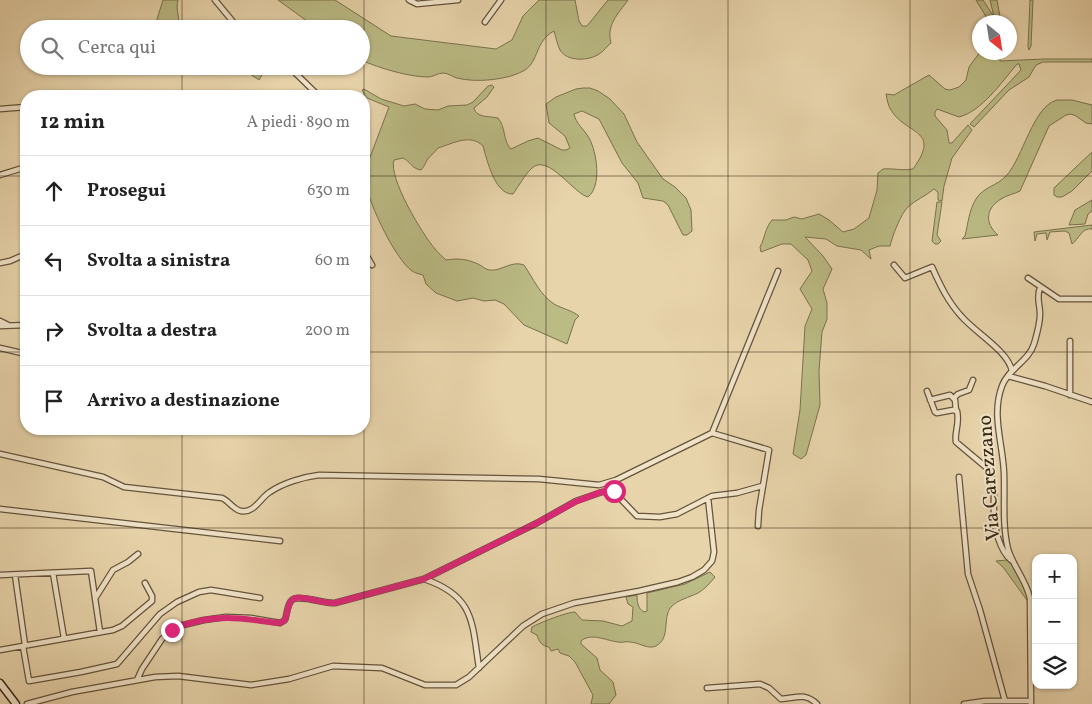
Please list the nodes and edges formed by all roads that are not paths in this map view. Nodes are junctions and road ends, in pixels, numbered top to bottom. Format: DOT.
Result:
graph roads {
  1 [pos="215,0"];
  2 [pos="409,0"];
  3 [pos="458,0"];
  4 [pos="501,0"];
  5 [pos="232,20"];
  6 [pos="485,22"];
  7 [pos="297,75"];
  8 [pos="312,90"];
  9 [pos="20,107"];
  10 [pos="0,108"];
  11 [pos="20,170"];
  12 [pos="0,175"];
  13 [pos="20,257"];
  14 [pos="370,262"];
  15 [pos="0,263"];
  16 [pos="372,265"];
  17 [pos="894,265"];
  18 [pos="778,271"];
  19 [pos="1028,278"];
  20 [pos="1040,288"];
  21 [pos="1092,299"];
  22 [pos="0,321"];
  23 [pos="10,325"];
  24 [pos="20,325"];
  25 [pos="0,326"];
  26 [pos="1070,341"];
  27 [pos="0,348"];
  28 [pos="20,353"];
  29 [pos="1012,371"];
  30 [pos="1008,376"];
  31 [pos="973,380"];
  32 [pos="927,391"];
  33 [pos="1070,395"];
  34 [pos="954,398"];
  35 [pos="930,400"];
  36 [pos="1092,402"];
  37 [pos="956,410"];
  38 [pos="712,433"];
  39 [pos="0,454"];
  40 [pos="959,478"];
  41 [pos="603,484"];
  42 [pos="762,486"];
  43 [pos="603,492"];
  44 [pos="708,498"];
  45 [pos="0,509"];
  46 [pos="758,526"];
  47 [pos="280,541"];
  48 [pos="138,554"];
  49 [pos="1012,561"];
  50 [pos="53,573"];
  51 [pos="0,575"];
  52 [pos="15,575"];
  53 [pos="424,579"];
  54 [pos="146,583"];
  55 [pos="96,598"];
  56 [pos="260,598"];
  57 [pos="100,632"];
  58 [pos="64,638"];
  59 [pos="24,646"];
  60 [pos="0,650"];
  61 [pos="479,668"];
  62 [pos="137,680"];
  63 [pos="0,683"];
  64 [pos="707,688"];
  65 [pos="1005,701"];
  66 [pos="1031,703"];
  67 [pos="16,704"];
  68 [pos="27,704"];
  69 [pos="817,704"];
  70 [pos="964,704"];
  1 -- 5 [label="street"];
  2 -- 3 [label="street"];
  4 -- 6 [label="street"];
  7 -- 8 [label="street"];
  9 -- 10 [label="street"];
  11 -- 12 [label="street"];
  13 -- 15 [label="street"];
  14 -- 16 [label="street"];
  17 -- 29 [label="street"];
  18 -- 38 [label="street"];
  19 -- 20 [label="street"];
  20 -- 21 [label="street"];
  20 -- 29 [label="street, Via Carezzano"];
  22 -- 23 [label="street"];
  23 -- 24 [label="street"];
  23 -- 25 [label="street"];
  26 -- 33 [label="street"];
  27 -- 28 [label="street"];
  29 -- 30 [label="street, Via Carezzano"];
  30 -- 33 [label="street"];
  30 -- 49 [label="street, Via Carezzano"];
  31 -- 34 [label="street"];
  32 -- 35 [label="street"];
  33 -- 36 [label="street"];
  34 -- 35 [label="street"];
  34 -- 37 [label="street"];
  35 -- 37 [label="street"];
  37 -- 49 [label="street"];
  38 -- 41 [label="street"];
  38 -- 42 [label="street"];
  39 -- 41 [label="street"];
  40 -- 65 [label="street"];
  41 -- 43 [label="street"];
  42 -- 44 [label="street"];
  42 -- 46 [label="street"];
  43 -- 44 [label="street"];
  43 -- 53 [label="street"];
  44 -- 61 [label="street"];
  45 -- 47 [label="street"];
  48 -- 55 [label="street"];
  49 -- 66 [label="street, Via Carezzano"];
  50 -- 52 [label="street"];
  50 -- 55 [label="street"];
  50 -- 58 [label="street"];
  51 -- 52 [label="street"];
  52 -- 59 [label="street"];
  53 -- 61 [label="street"];
  53 -- 62 [label="street"];
  54 -- 57 [label="street"];
  55 -- 57 [label="street"];
  56 -- 59 [label="street"];
  57 -- 58 [label="street"];
  58 -- 59 [label="street"];
  59 -- 60 [label="street"];
  61 -- 62 [label="street"];
  62 -- 68 [label="street"];
  63 -- 67 [label="main road"];
  64 -- 69 [label="street"];
  65 -- 66 [label="street"];
  65 -- 70 [label="street"];
}
